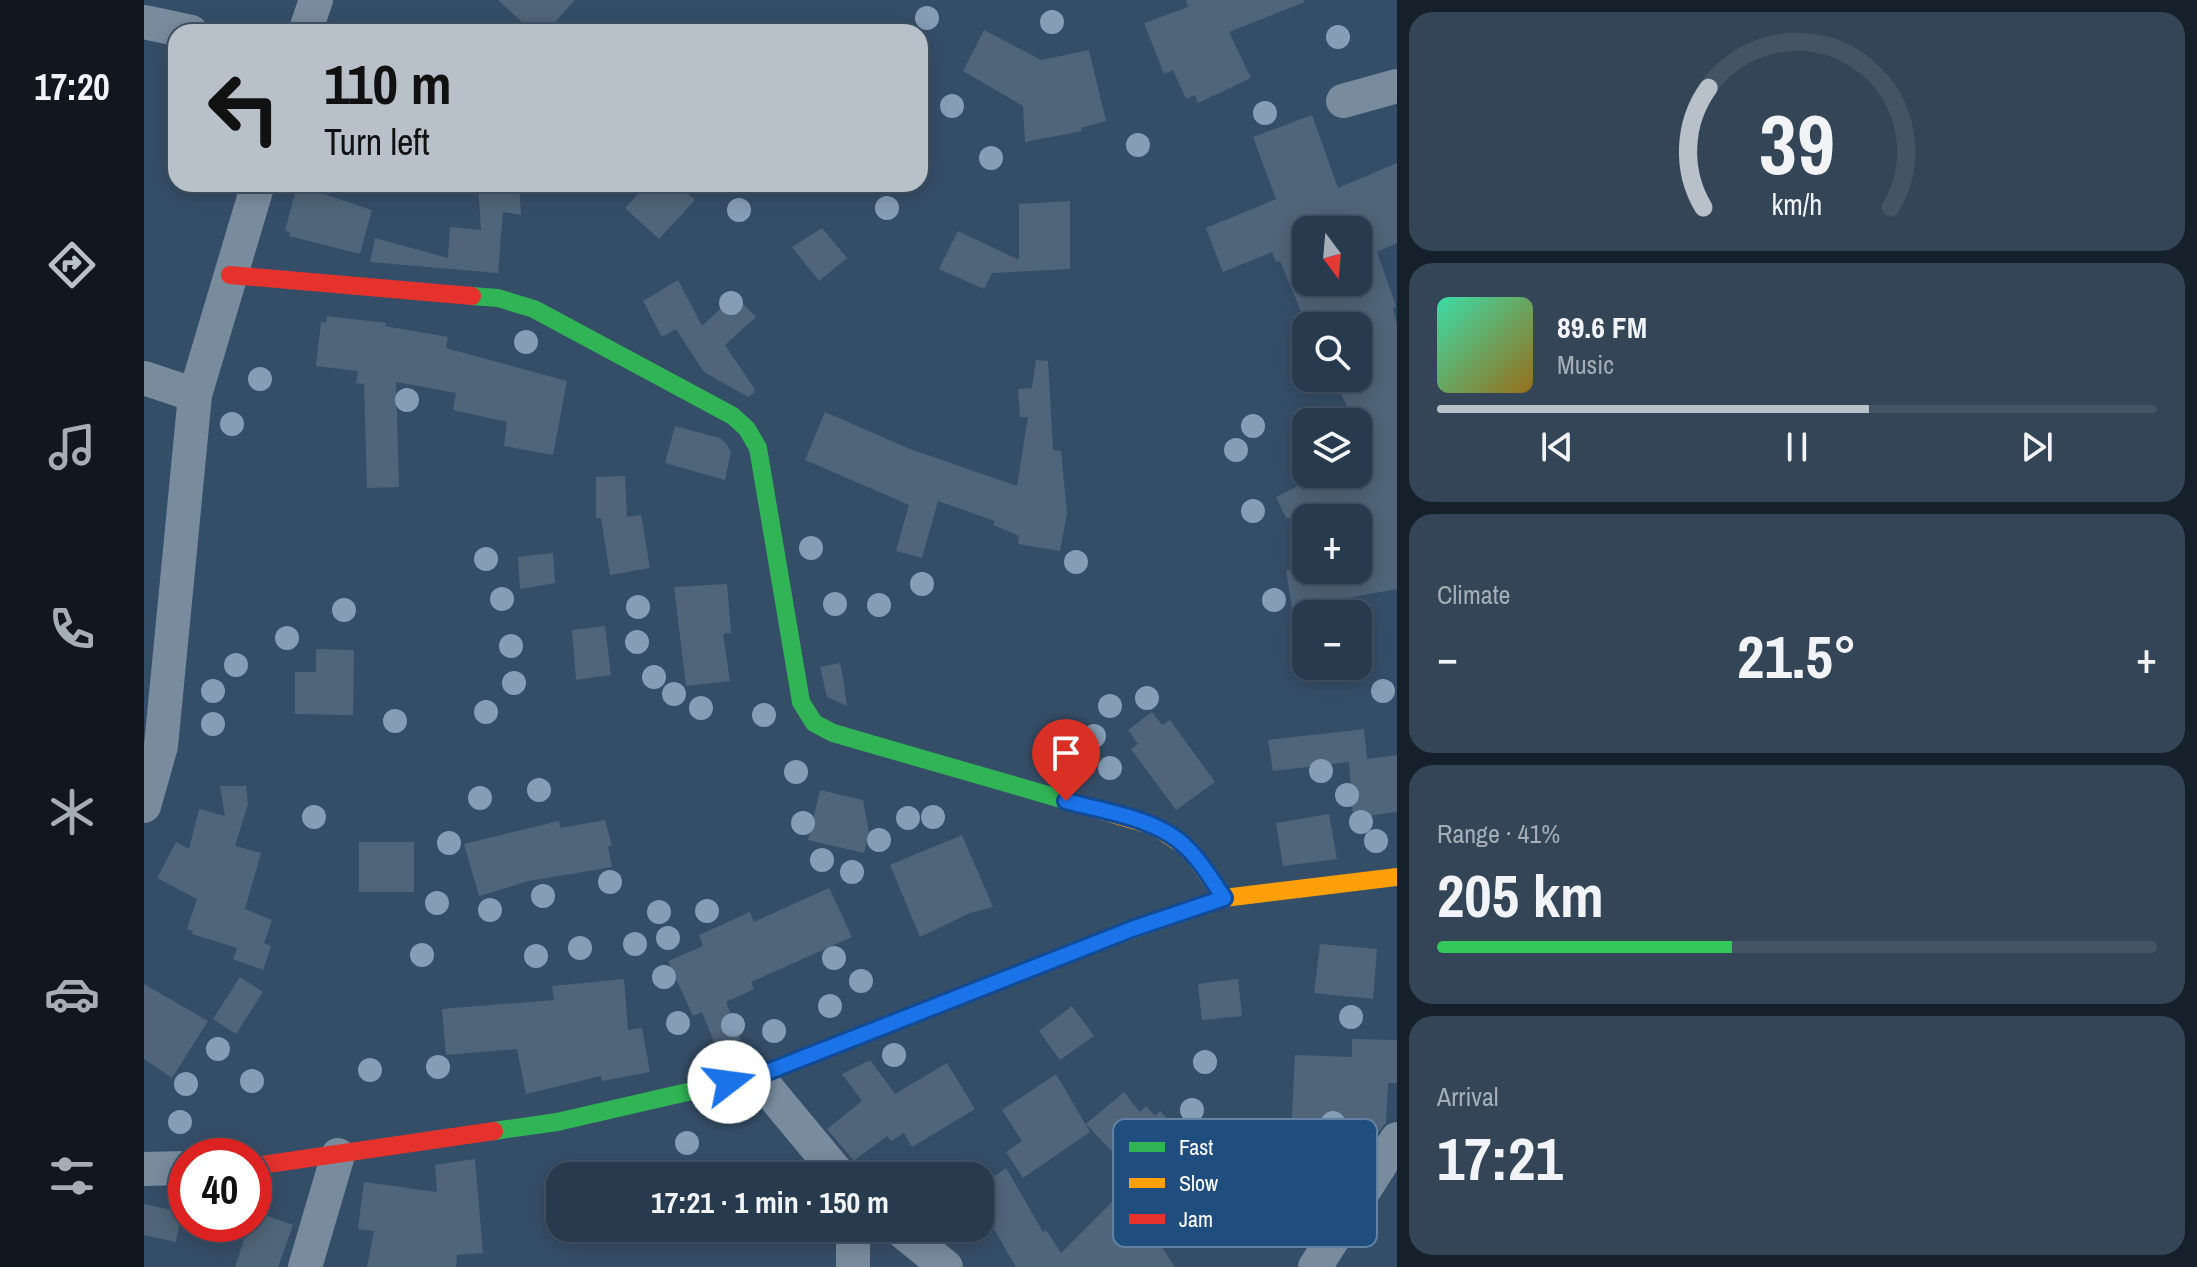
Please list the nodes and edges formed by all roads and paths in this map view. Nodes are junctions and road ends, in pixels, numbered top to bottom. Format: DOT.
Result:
graph roads {
  1 [pos="316,0"];
  2 [pos="144,22"];
  3 [pos="308,24"];
  4 [pos="168,27"];
  5 [pos="1397,86"];
  6 [pos="1343,101"];
  7 [pos="256,192"];
  8 [pos="230,275"];
  9 [pos="144,378"];
  10 [pos="195,395"];
  11 [pos="158,639"];
  12 [pos="144,806"];
  13 [pos="1397,877"];
  14 [pos="1224,898"];
  15 [pos="757,1076"];
  16 [pos="1397,1139"];
  17 [pos="338,1155"];
  18 [pos="828,1162"];
  19 [pos="272,1164"];
  20 [pos="168,1168"];
  21 [pos="144,1169"];
  22 [pos="1377,1170"];
  23 [pos="853,1242"];
  24 [pos="915,1242"];
  25 [pos="1328,1247"];
  26 [pos="305,1267"];
  27 [pos="853,1267"];
  28 [pos="946,1267"];
  29 [pos="1315,1267"];
  1 -- 3 [label="street"];
  2 -- 4 [label="street"];
  5 -- 6 [label="street"];
  7 -- 8 [label="street"];
  8 -- 10 [label="street"];
  8 -- 14 [label="street"];
  9 -- 10 [label="street"];
  10 -- 11 [label="street"];
  11 -- 12 [label="street"];
  13 -- 14 [label="street"];
  14 -- 15 [label="street"];
  15 -- 17 [label="street"];
  15 -- 18 [label="street"];
  16 -- 22 [label="street"];
  17 -- 19 [label="street"];
  17 -- 26 [label="street"];
  20 -- 21 [label="street"];
  23 -- 27 [label="street"];
  24 -- 28 [label="street"];
  25 -- 29 [label="street"];
}
